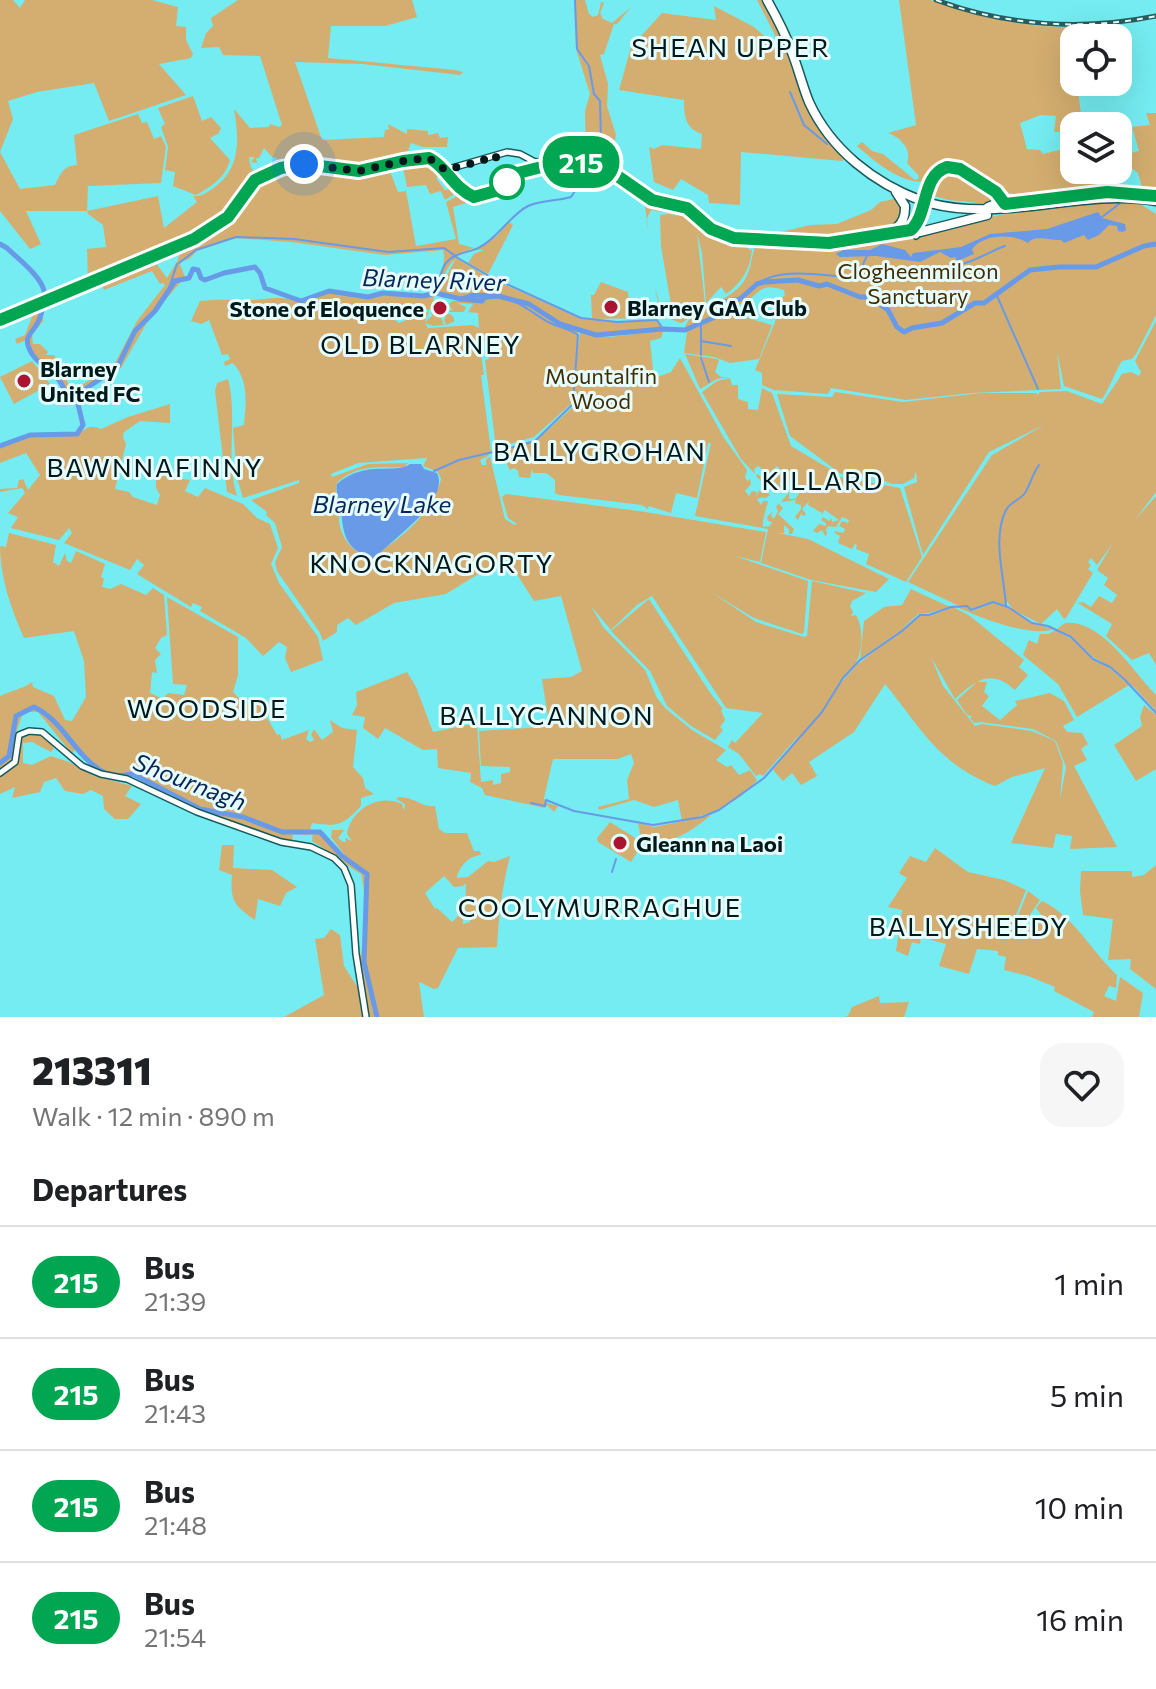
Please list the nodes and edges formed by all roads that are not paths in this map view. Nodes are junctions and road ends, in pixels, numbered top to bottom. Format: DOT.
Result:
graph roads {
  1 [pos="769,0"];
  2 [pos="803,83"];
  3 [pos="875,178"];
  4 [pos="997,194"];
  5 [pos="1156,198"];
  6 [pos="926,200"];
  7 [pos="984,207"];
  8 [pos="1016,207"];
  9 [pos="905,214"];
  10 [pos="915,230"];
  11 [pos="870,238"];
  12 [pos="0,320"];
  13 [pos="0,773"];
  14 [pos="366,1017"];
  1 -- 2 [label="highway"];
  2 -- 3 [label="highway"];
  2 -- 6 [label="highway"];
  3 -- 6 [label="highway"];
  3 -- 9 [label="highway"];
  4 -- 7 [label="highway"];
  4 -- 8 [label="highway"];
  4 -- 10 [label="main road"];
  5 -- 8 [label="highway"];
  6 -- 7 [label="highway"];
  6 -- 8 [label="highway"];
  7 -- 8 [label="highway"];
  8 -- 10 [label="highway"];
  9 -- 10 [label="highway"];
  9 -- 11 [label="highway"];
  10 -- 11 [label="main road"];
  11 -- 12 [label="main road"];
  13 -- 14 [label="main road"];
}
